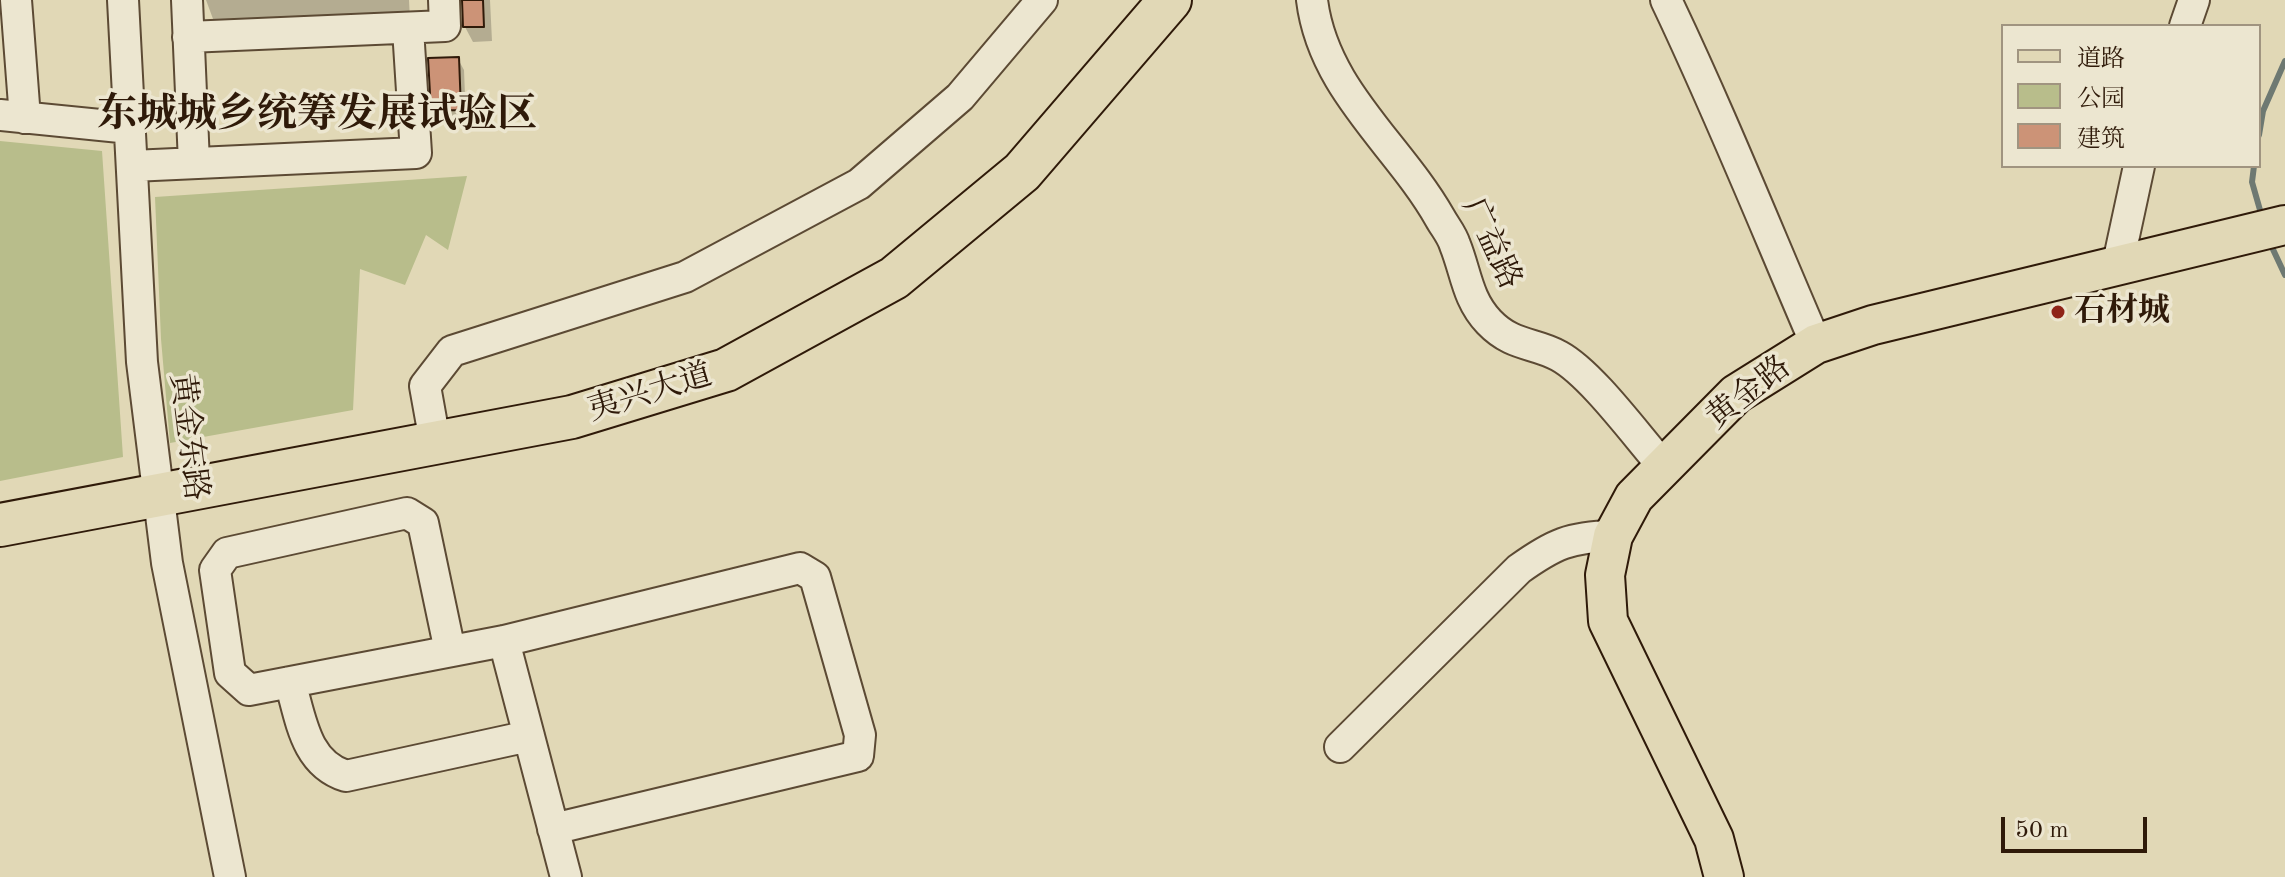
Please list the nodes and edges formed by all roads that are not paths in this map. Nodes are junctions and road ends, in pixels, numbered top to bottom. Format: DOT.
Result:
graph roads {
  1 [pos="16,0"];
  2 [pos="123,0"];
  3 [pos="187,0"];
  4 [pos="444,0"];
  5 [pos="1042,0"];
  6 [pos="1146,0"];
  7 [pos="1170,0"];
  8 [pos="1312,0"];
  9 [pos="1666,0"];
  10 [pos="2194,0"];
  11 [pos="2186,24"];
  12 [pos="408,29"];
  13 [pos="188,37"];
  14 [pos="12,116"];
  15 [pos="130,128"];
  16 [pos="194,163"];
  17 [pos="132,166"];
  18 [pos="2139,168"];
  19 [pos="2285,225"];
  20 [pos="2117,268"];
  21 [pos="1816,344"];
  22 [pos="432,425"];
  23 [pos="1664,467"];
  24 [pos="158,486"];
  25 [pos="0,507"];
  26 [pos="0,525"];
  27 [pos="1613,536"];
  28 [pos="504,641"];
  29 [pos="450,651"];
  30 [pos="290,682"];
  31 [pos="529,736"];
  32 [pos="1340,747"];
  33 [pos="553,829"];
  34 [pos="230,877"];
  35 [pos="566,877"];
  36 [pos="1724,877"];
  1 -- 14 [label="street"];
  2 -- 15 [label="street, 黄金东路"];
  3 -- 13 [label="street"];
  4 -- 12 [label="street"];
  5 -- 22 [label="street"];
  6 -- 22 [label="highway, 夷兴大道"];
  7 -- 24 [label="highway, 夷兴大道"];
  8 -- 23 [label="street, 广益路"];
  9 -- 21 [label="street"];
  10 -- 11 [label="street"];
  12 -- 13 [label="street"];
  12 -- 16 [label="street"];
  13 -- 16 [label="street"];
  14 -- 15 [label="street"];
  15 -- 17 [label="street, 黄金东路"];
  16 -- 17 [label="street"];
  17 -- 24 [label="street, 黄金东路"];
  18 -- 20 [label="street"];
  19 -- 20 [label="main road, 黄金路"];
  20 -- 21 [label="main road, 黄金路"];
  21 -- 23 [label="main road, 黄金路"];
  22 -- 24 [label="highway, 夷兴大道"];
  23 -- 27 [label="main road, 黄金路"];
  24 -- 25 [label="highway, 夷兴大道"];
  24 -- 26 [label="highway, 夷兴大道"];
  24 -- 34 [label="street, 黄金东路"];
  27 -- 32 [label="street"];
  27 -- 36 [label="main road, 黄金路"];
  28 -- 29 [label="street"];
  28 -- 31 [label="street"];
  28 -- 33 [label="street"];
  29 -- 30 [label="street"];
  29 -- 30 [label="street"];
  30 -- 31 [label="street"];
  31 -- 33 [label="street"];
  33 -- 35 [label="street"];
}
